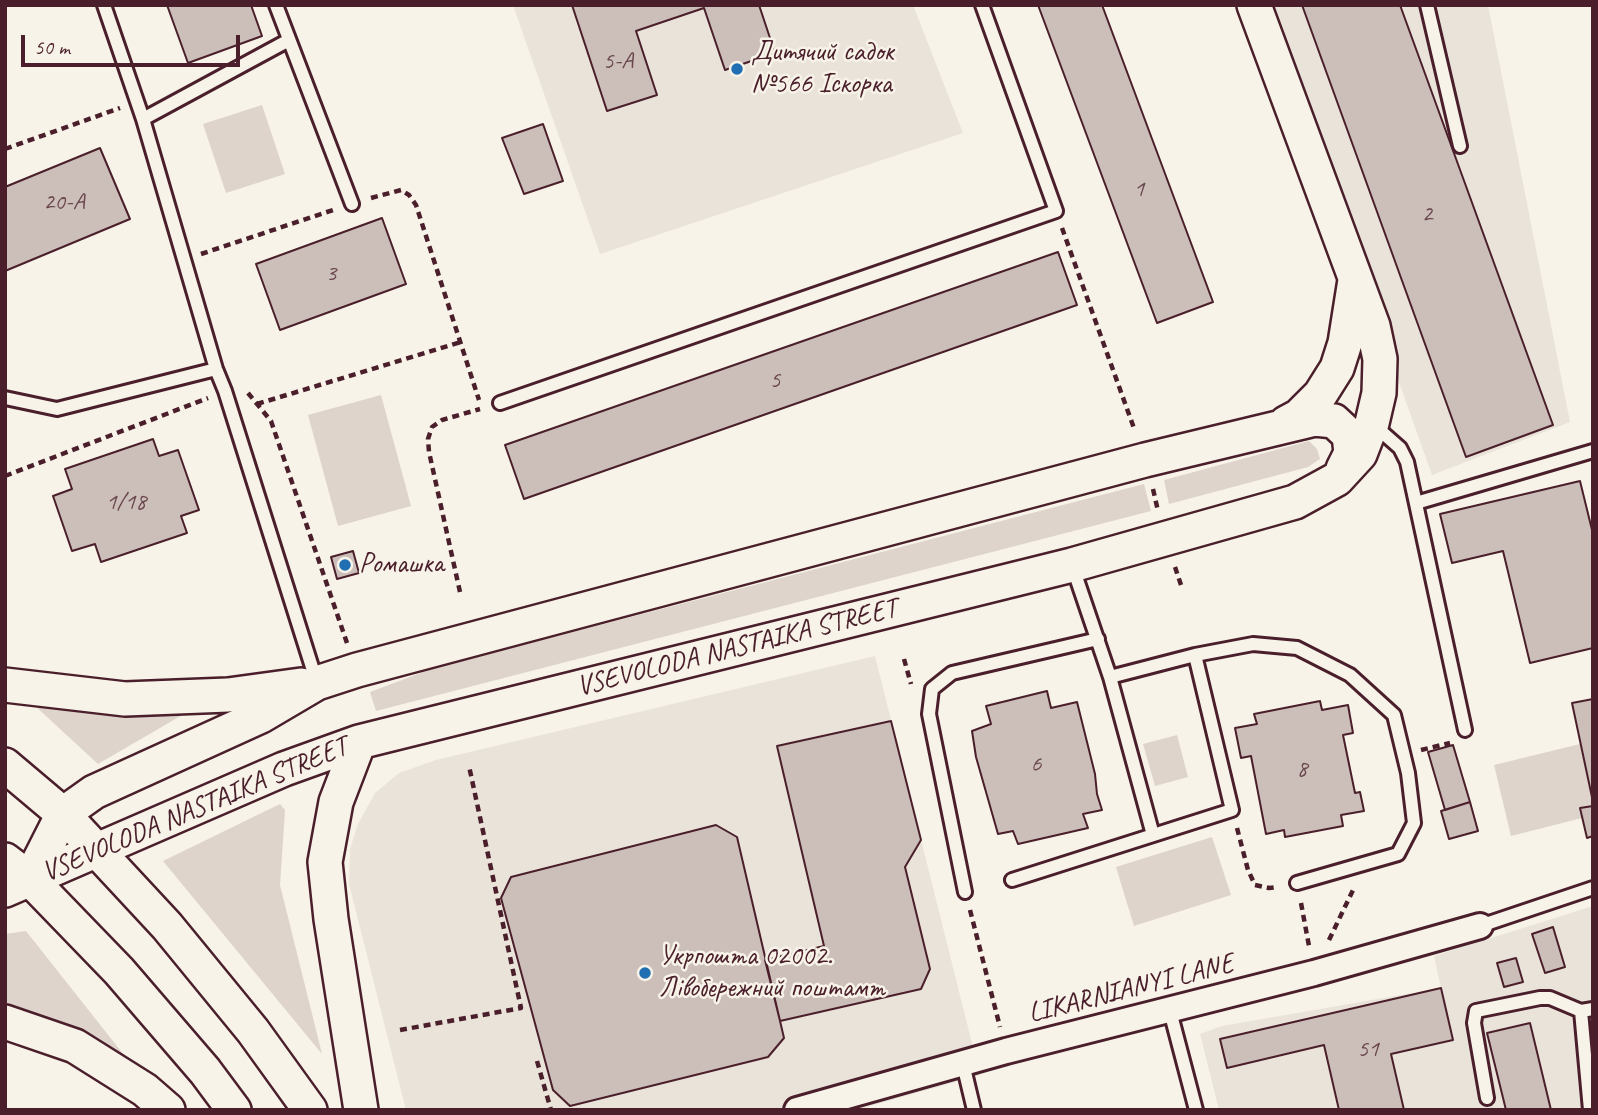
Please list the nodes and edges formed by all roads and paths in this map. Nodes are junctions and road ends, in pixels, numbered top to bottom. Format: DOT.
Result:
graph roads {
  1 [pos="104,5"];
  2 [pos="276,5"];
  3 [pos="982,5"];
  4 [pos="1254,5"];
  5 [pos="1427,5"];
  6 [pos="289,40"];
  7 [pos="137,102"];
  8 [pos="143,119"];
  9 [pos="1460,146"];
  10 [pos="5,149"];
  11 [pos="352,204"];
  12 [pos="1056,211"];
  13 [pos="196,255"];
  14 [pos="1355,277"];
  15 [pos="461,342"];
  16 [pos="216,369"];
  17 [pos="242,384"];
  18 [pos="225,391"];
  19 [pos="5,398"];
  20 [pos="500,403"];
  21 [pos="257,404"];
  22 [pos="481,408"];
  23 [pos="1372,423"];
  24 [pos="1274,429"];
  25 [pos="1593,451"];
  26 [pos="1145,460"];
  27 [pos="5,476"];
  28 [pos="1337,479"];
  29 [pos="1416,503"];
  30 [pos="1166,538"];
  31 [pos="1072,565"];
  32 [pos="1182,588"];
  33 [pos="460,592"];
  34 [pos="1098,639"];
  35 [pos="1195,655"];
  36 [pos="357,670"];
  37 [pos="1110,677"];
  38 [pos="317,683"];
  39 [pos="5,685"];
  40 [pos="1463,725"];
  41 [pos="359,742"];
  42 [pos="1404,754"];
  43 [pos="5,765"];
  44 [pos="469,766"];
  45 [pos="1232,810"];
  46 [pos="64,814"];
  47 [pos="1153,835"];
  48 [pos="98,851"];
  49 [pos="1365,863"];
  50 [pos="13,876"];
  51 [pos="1012,880"];
  52 [pos="1297,883"];
  53 [pos="1593,888"];
  54 [pos="965,892"];
  55 [pos="1480,926"];
  56 [pos="1314,973"];
  57 [pos="1587,1010"];
  58 [pos="1170,1011"];
  59 [pos="5,1022"];
  60 [pos="400,1030"];
  61 [pos="1006,1051"];
  62 [pos="537,1061"];
  63 [pos="963,1064"];
  64 [pos="1487,1098"];
  65 [pos="168,1110"];
  66 [pos="234,1110"];
  67 [pos="310,1110"];
  68 [pos="361,1110"];
  69 [pos="551,1110"];
  70 [pos="797,1110"];
  71 [pos="974,1110"];
  72 [pos="1196,1110"];
  73 [pos="1590,1110"];
  1 -- 7 [label="lane"];
  2 -- 6 [label="lane"];
  3 -- 12 [label="lane"];
  4 -- 14 [label="street, VSEVOLODA NASTAIKA STREET"];
  5 -- 9 [label="lane"];
  6 -- 8 [label="lane"];
  6 -- 11 [label="lane"];
  7 -- 8 [label="lane"];
  7 -- 10 [label="path"];
  8 -- 16 [label="lane"];
  11 -- 13 [label="path"];
  11 -- 15 [label="path"];
  12 -- 20 [label="lane"];
  12 -- 26 [label="path"];
  14 -- 23 [label="street, VSEVOLODA NASTAIKA STREET"];
  14 -- 24 [label="street"];
  15 -- 21 [label="path"];
  15 -- 22 [label="path"];
  16 -- 18 [label="lane"];
  16 -- 19 [label="lane"];
  17 -- 21 [label="path"];
  18 -- 27 [label="path"];
  18 -- 38 [label="lane"];
  20 -- 22 [label="path"];
  21 -- 36 [label="path"];
  22 -- 33 [label="path"];
  23 -- 28 [label="street, VSEVOLODA NASTAIKA STREET"];
  23 -- 29 [label="lane"];
  24 -- 26 [label="street, VSEVOLODA NASTAIKA STREET"];
  24 -- 28 [label="street, VSEVOLODA NASTAIKA STREET"];
  25 -- 29 [label="lane"];
  26 -- 30 [label="path"];
  26 -- 36 [label="street, VSEVOLODA NASTAIKA STREET"];
  28 -- 30 [label="street, VSEVOLODA NASTAIKA STREET"];
  29 -- 40 [label="lane"];
  30 -- 31 [label="street, VSEVOLODA NASTAIKA STREET"];
  30 -- 32 [label="path"];
  31 -- 34 [label="lane"];
  31 -- 41 [label="street, VSEVOLODA NASTAIKA STREET"];
  34 -- 37 [label="lane"];
  34 -- 54 [label="lane"];
  35 -- 37 [label="lane"];
  35 -- 42 [label="lane"];
  35 -- 45 [label="lane"];
  36 -- 38 [label="street, VSEVOLODA NASTAIKA STREET"];
  37 -- 47 [label="lane"];
  38 -- 39 [label="street"];
  38 -- 46 [label="street, VSEVOLODA NASTAIKA STREET"];
  40 -- 42 [label="path"];
  41 -- 48 [label="street, VSEVOLODA NASTAIKA STREET"];
  41 -- 68 [label="street"];
  42 -- 49 [label="lane"];
  43 -- 46 [label="street"];
  44 -- 60 [label="path"];
  45 -- 47 [label="lane"];
  45 -- 52 [label="path"];
  46 -- 48 [label="street"];
  46 -- 50 [label="street, VSEVOLODA NASTAIKA STREET"];
  47 -- 51 [label="lane"];
  48 -- 50 [label="street, VSEVOLODA NASTAIKA STREET"];
  48 -- 67 [label="street"];
  49 -- 52 [label="lane"];
  49 -- 56 [label="path"];
  50 -- 66 [label="street"];
  52 -- 56 [label="path"];
  53 -- 55 [label="lane"];
  54 -- 61 [label="path"];
  55 -- 56 [label="street, LIKARNIANYI LANE"];
  56 -- 58 [label="street, LIKARNIANYI LANE"];
  57 -- 64 [label="lane"];
  57 -- 73 [label="lane"];
  58 -- 61 [label="street, LIKARNIANYI LANE"];
  58 -- 72 [label="lane"];
  59 -- 65 [label="street"];
  61 -- 63 [label="street, LIKARNIANYI LANE"];
  62 -- 69 [label="path"];
  63 -- 70 [label="street, LIKARNIANYI LANE"];
  63 -- 71 [label="lane"];
}
